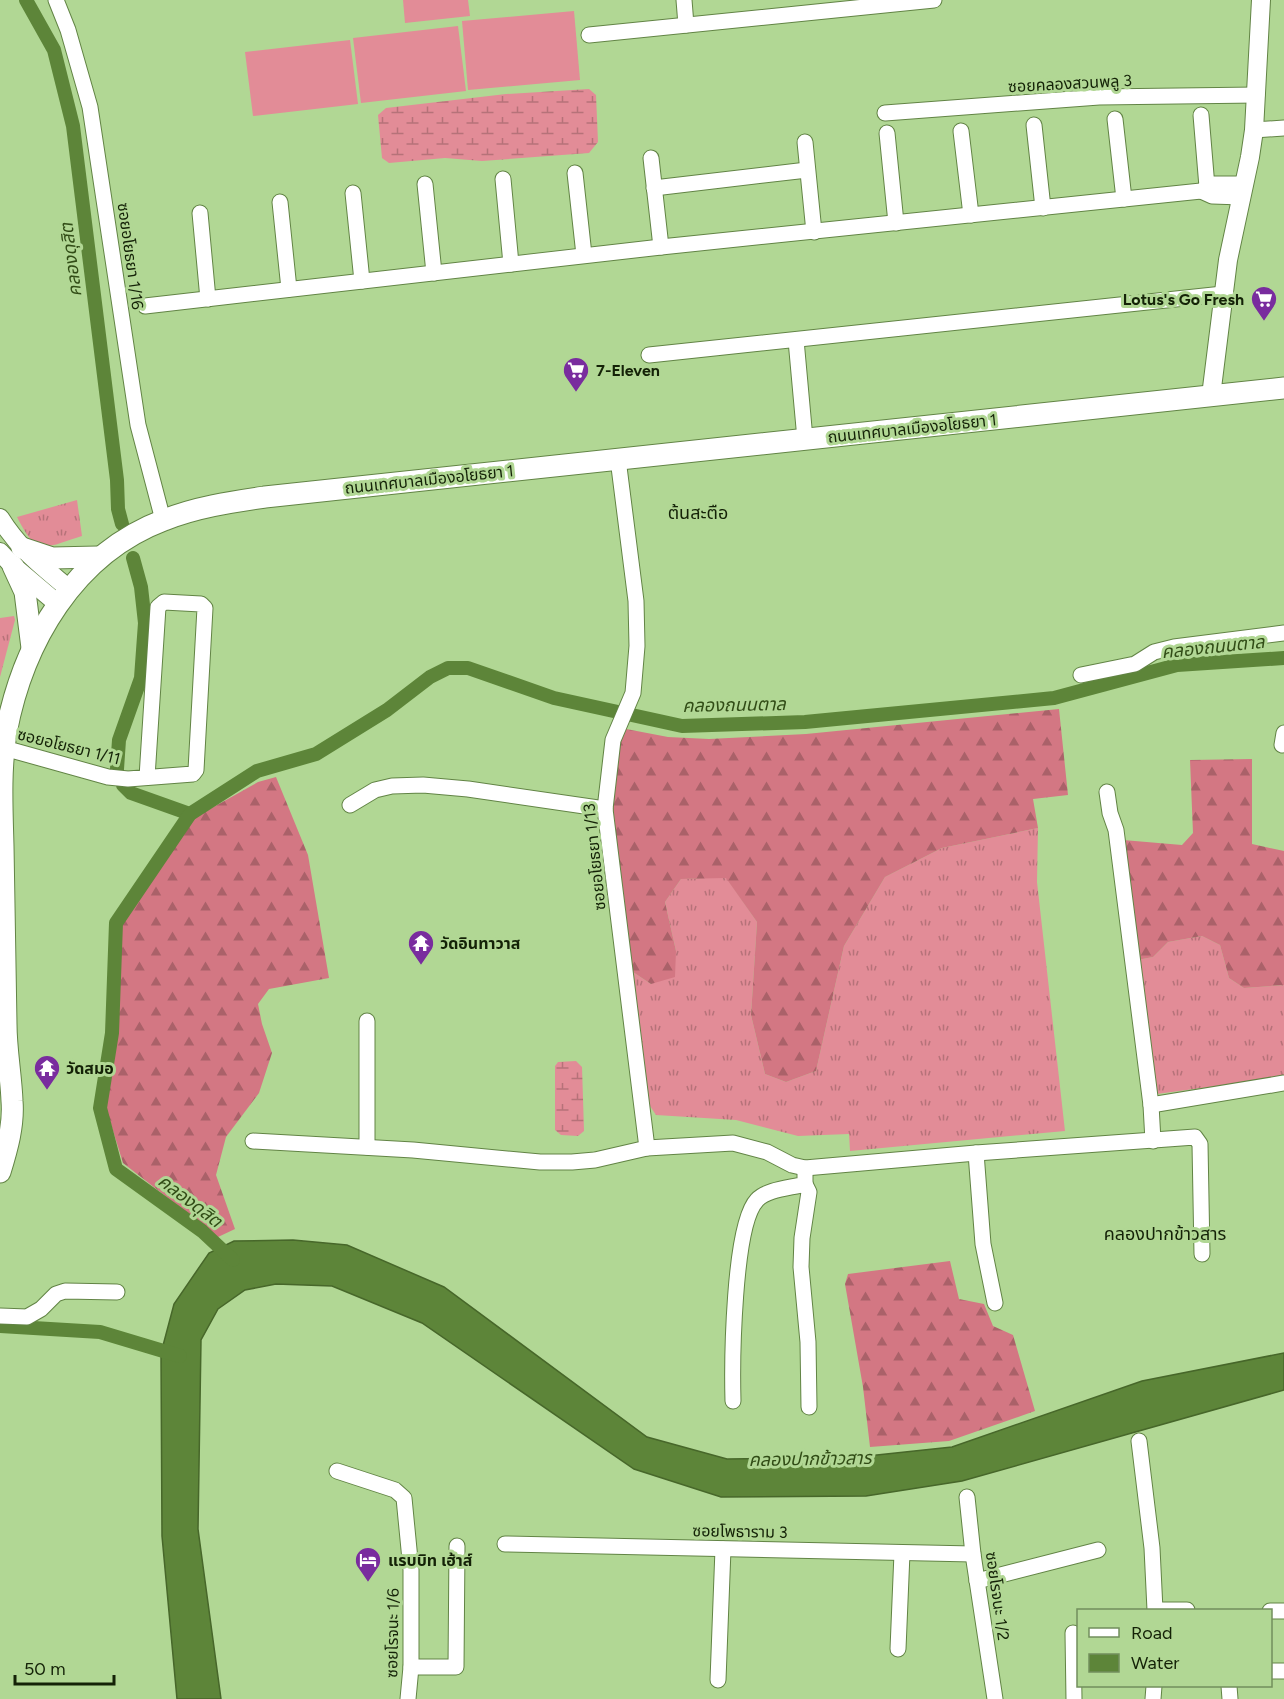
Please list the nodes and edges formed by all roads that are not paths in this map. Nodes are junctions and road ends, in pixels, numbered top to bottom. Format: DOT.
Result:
graph roads {
  1 [pos="56,0"];
  2 [pos="684,0"];
  3 [pos="934,0"];
  4 [pos="1261,0"];
  5 [pos="686,25"];
  6 [pos="589,35"];
  7 [pos="1257,95"];
  8 [pos="885,113"];
  9 [pos="1201,115"];
  10 [pos="1115,119"];
  11 [pos="1034,125"];
  12 [pos="1284,128"];
  13 [pos="1254,130"];
  14 [pos="961,131"];
  15 [pos="886,133"];
  16 [pos="805,142"];
  17 [pos="651,158"];
  18 [pos="807,170"];
  19 [pos="575,173"];
  20 [pos="503,179"];
  21 [pos="425,184"];
  22 [pos="654,188"];
  23 [pos="1209,190"];
  24 [pos="1243,190"];
  25 [pos="353,193"];
  26 [pos="1124,199"];
  27 [pos="280,202"];
  28 [pos="1043,208"];
  29 [pos="200,213"];
  30 [pos="971,215"];
  31 [pos="896,223"];
  32 [pos="814,232"];
  33 [pos="661,246"];
  34 [pos="584,255"];
  35 [pos="511,264"];
  36 [pos="434,273"];
  37 [pos="362,281"];
  38 [pos="289,289"];
  39 [pos="1222,294"];
  40 [pos="208,299"];
  41 [pos="145,306"];
  42 [pos="796,340"];
  43 [pos="649,355"];
  44 [pos="1284,388"];
  45 [pos="1211,396"];
  46 [pos="805,439"];
  47 [pos="618,459"];
  48 [pos="0,518"];
  49 [pos="163,520"];
  50 [pos="12,556"];
  51 [pos="98,557"];
  52 [pos="63,596"];
  53 [pos="1284,633"];
  54 [pos="32,648"];
  55 [pos="1081,675"];
  56 [pos="4,748"];
  57 [pos="147,777"];
  58 [pos="1107,792"];
  59 [pos="350,805"];
  60 [pos="605,809"];
  61 [pos="367,1021"];
  62 [pos="3,1080"];
  63 [pos="1284,1083"];
  64 [pos="1151,1105"];
  65 [pos="254,1141"];
  66 [pos="1153,1141"];
  67 [pos="367,1147"];
  68 [pos="647,1148"];
  69 [pos="976,1153"];
  70 [pos="805,1168"];
  71 [pos="0,1172"];
  72 [pos="805,1184"];
  73 [pos="1202,1254"];
  74 [pos="117,1292"];
  75 [pos="996,1303"];
  76 [pos="0,1316"];
  77 [pos="734,1401"];
  78 [pos="809,1407"];
  79 [pos="1139,1441"];
  80 [pos="337,1470"];
  81 [pos="968,1497"];
  82 [pos="505,1544"];
  83 [pos="457,1546"];
  84 [pos="723,1549"];
  85 [pos="1098,1550"];
  86 [pos="902,1553"];
  87 [pos="973,1554"];
  88 [pos="977,1581"];
  89 [pos="1155,1609"];
  90 [pos="1072,1633"];
  91 [pos="898,1649"];
  92 [pos="411,1667"];
  93 [pos="718,1680"];
  94 [pos="408,1699"];
  95 [pos="995,1699"];
  96 [pos="1074,1699"];
  1 -- 49 [label="street, ซอยอโยธยา 1/16"];
  2 -- 5 [label="street"];
  3 -- 5 [label="street"];
  4 -- 7 [label="street"];
  5 -- 6 [label="street"];
  7 -- 8 [label="street, ซอยคลองสวนพลู 3"];
  7 -- 13 [label="street"];
  9 -- 23 [label="street"];
  10 -- 26 [label="street"];
  11 -- 28 [label="street"];
  12 -- 13 [label="street"];
  13 -- 24 [label="street"];
  14 -- 30 [label="street"];
  15 -- 31 [label="street"];
  16 -- 18 [label="street"];
  17 -- 22 [label="street"];
  18 -- 22 [label="street"];
  18 -- 32 [label="street"];
  19 -- 34 [label="street"];
  20 -- 35 [label="street"];
  21 -- 36 [label="street"];
  22 -- 33 [label="street"];
  23 -- 24 [label="street"];
  23 -- 26 [label="street"];
  24 -- 39 [label="street"];
  25 -- 37 [label="street"];
  26 -- 28 [label="street"];
  27 -- 38 [label="street"];
  28 -- 30 [label="street"];
  29 -- 40 [label="street"];
  30 -- 31 [label="street"];
  31 -- 32 [label="street"];
  32 -- 33 [label="street"];
  33 -- 34 [label="street"];
  34 -- 35 [label="street"];
  35 -- 36 [label="street"];
  36 -- 37 [label="street"];
  37 -- 38 [label="street"];
  38 -- 40 [label="street"];
  39 -- 42 [label="street"];
  39 -- 45 [label="street"];
  40 -- 41 [label="street"];
  42 -- 43 [label="street"];
  42 -- 46 [label="street"];
  44 -- 45 [label="main road, ถนนเทศบาลเมืองอโยธยา 1"];
  45 -- 46 [label="main road, ถนนเทศบาลเมืองอโยธยา 1"];
  46 -- 47 [label="main road, ถนนเทศบาลเมืองอโยธยา 1"];
  47 -- 49 [label="main road, ถนนเทศบาลเมืองอโยธยา 1"];
  47 -- 60 [label="street, ซอยอโยธยา 1/13"];
  48 -- 50 [label="street"];
  49 -- 51 [label="main road, ถนนเทศบาลเมืองอโยธยา 1"];
  50 -- 51 [label="main road"];
  50 -- 52 [label="street"];
  50 -- 54 [label="main road"];
  51 -- 52 [label="main road, ถนนเทศบาลเมืองอโยธยา 1"];
  52 -- 54 [label="main road, ถนนเทศบาลเมืองอโยธยา 1"];
  53 -- 55 [label="street"];
  54 -- 56 [label="main road, ถนนเทศบาลเมืองอโยธยา 1"];
  56 -- 57 [label="street, ซอยอโยธยา 1/11"];
  56 -- 62 [label="main road, ถนนเทศบาลเมืองอโยธยา 1"];
  57 -- 57 [label="street, ซอยอโยธยา 1/11"];
  58 -- 64 [label="street"];
  59 -- 60 [label="street"];
  60 -- 68 [label="street, ซอยอโยธยา 1/13"];
  61 -- 67 [label="street"];
  62 -- 71 [label="main road, ถนนเทศบาลเมืองอโยธยา 1"];
  63 -- 64 [label="street"];
  64 -- 66 [label="street"];
  65 -- 67 [label="street"];
  66 -- 69 [label="street"];
  66 -- 73 [label="street"];
  67 -- 68 [label="street"];
  68 -- 70 [label="street"];
  69 -- 70 [label="street"];
  69 -- 75 [label="street"];
  70 -- 72 [label="street"];
  72 -- 77 [label="street"];
  72 -- 78 [label="street"];
  74 -- 76 [label="street"];
  79 -- 89 [label="street"];
  80 -- 92 [label="street, ซอยโรจนะ 1/6"];
  81 -- 87 [label="street, ซอยโรจนะ 1/2"];
  82 -- 84 [label="street, ซอยโพธาราม 3"];
  83 -- 92 [label="street"];
  84 -- 86 [label="street, ซอยโพธาราม 3"];
  84 -- 93 [label="street"];
  85 -- 88 [label="street"];
  86 -- 87 [label="street, ซอยโพธาราม 3"];
  86 -- 91 [label="street"];
  87 -- 88 [label="street, ซอยโรจนะ 1/2"];
  88 -- 95 [label="street, ซอยโรจนะ 1/2"];
  90 -- 96 [label="street"];
  92 -- 94 [label="street, ซอยโรจนะ 1/6"];
}
